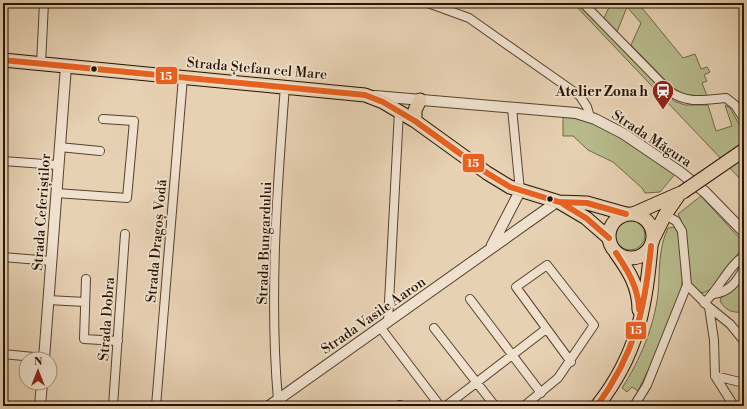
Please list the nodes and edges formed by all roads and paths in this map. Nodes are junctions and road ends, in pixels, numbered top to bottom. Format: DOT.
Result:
graph roads {
  1 [pos="44,3"];
  2 [pos="428,3"];
  3 [pos="583,3"];
  4 [pos="3,60"];
  5 [pos="41,64"];
  6 [pos="66,66"];
  7 [pos="183,77"];
  8 [pos="285,86"];
  9 [pos="365,94"];
  10 [pos="420,100"];
  11 [pos="512,108"];
  12 [pos="399,111"];
  13 [pos="590,117"];
  14 [pos="102,119"];
  15 [pos="744,119"];
  16 [pos="415,121"];
  17 [pos="59,147"];
  18 [pos="744,150"];
  19 [pos="100,151"];
  20 [pos="3,160"];
  21 [pos="58,165"];
  22 [pos="520,190"];
  23 [pos="56,193"];
  24 [pos="681,194"];
  25 [pos="558,202"];
  26 [pos="630,214"];
  27 [pos="665,214"];
  28 [pos="744,232"];
  29 [pos="125,234"];
  30 [pos="609,238"];
  31 [pos="652,242"];
  32 [pos="492,247"];
  33 [pos="616,253"];
  34 [pos="744,256"];
  35 [pos="3,257"];
  36 [pos="51,261"];
  37 [pos="744,268"];
  38 [pos="86,279"];
  39 [pos="687,285"];
  40 [pos="714,294"];
  41 [pos="470,299"];
  42 [pos="48,300"];
  43 [pos="85,302"];
  44 [pos="707,305"];
  45 [pos="640,323"];
  46 [pos="384,324"];
  47 [pos="434,328"];
  48 [pos="546,329"];
  49 [pos="118,341"];
  50 [pos="744,341"];
  51 [pos="44,351"];
  52 [pos="3,354"];
  53 [pos="18,355"];
  54 [pos="512,355"];
  55 [pos="570,362"];
  56 [pos="715,376"];
  57 [pos="477,382"];
  58 [pos="744,383"];
  59 [pos="41,391"];
  60 [pos="541,393"];
  61 [pos="274,403"];
  62 [pos="40,406"];
  63 [pos="113,406"];
  64 [pos="156,406"];
  65 [pos="440,406"];
  66 [pos="446,406"];
  67 [pos="495,406"];
  68 [pos="524,406"];
  69 [pos="597,406"];
  70 [pos="634,406"];
  71 [pos="734,406"];
  1 -- 5 [label="street"];
  2 -- 13 [label="street, Strada Măgura"];
  3 -- 15 [label="street"];
  4 -- 5 [label="main road, Strada Ștefan cel Mare"];
  5 -- 6 [label="main road, Strada Ștefan cel Mare"];
  6 -- 7 [label="main road, Strada Ștefan cel Mare"];
  6 -- 17 [label="street, Strada Ceferiștilor"];
  7 -- 8 [label="main road, Strada Ștefan cel Mare"];
  7 -- 64 [label="street, Strada Dragoș Vodă"];
  8 -- 9 [label="main road, Strada Ștefan cel Mare"];
  8 -- 61 [label="street, Strada Bungardului"];
  9 -- 10 [label="street, Strada Ștefan cel Mare"];
  9 -- 12 [label="main road, Strada Ștefan cel Mare"];
  10 -- 11 [label="street, Strada Ștefan cel Mare"];
  10 -- 16 [label="main road"];
  11 -- 13 [label="street, Strada Ștefan cel Mare"];
  11 -- 22 [label="street"];
  12 -- 16 [label="main road, Strada Ștefan cel Mare"];
  12 -- 46 [label="street"];
  13 -- 28 [label="street, Strada Măgura"];
  14 -- 23 [label="street"];
  16 -- 22 [label="main road, Strada Ștefan cel Mare"];
  17 -- 19 [label="street"];
  17 -- 21 [label="street, Strada Ceferiștilor"];
  18 -- 24 [label="main road, bridge"];
  20 -- 21 [label="street"];
  21 -- 23 [label="street, Strada Ceferiștilor"];
  22 -- 25 [label="main road, Strada Ștefan cel Mare"];
  22 -- 32 [label="street, Strada Vasile Aaron"];
  23 -- 36 [label="street, Strada Ceferiștilor"];
  24 -- 26 [label="main road"];
  24 -- 27 [label="main road"];
  25 -- 26 [label="main road, Strada Ștefan cel Mare"];
  25 -- 30 [label="main road"];
  25 -- 32 [label="street, Strada Vasile Aaron"];
  26 -- 30 [label="main road"];
  26 -- 31 [label="main road"];
  27 -- 31 [label="main road"];
  27 -- 39 [label="street"];
  29 -- 49 [label="street, Strada Dobra"];
  30 -- 33 [label="main road"];
  31 -- 33 [label="main road"];
  31 -- 45 [label="main road"];
  32 -- 46 [label="street, Strada Vasile Aaron"];
  33 -- 45 [label="main road"];
  34 -- 40 [label="street"];
  35 -- 36 [label="street"];
  36 -- 42 [label="street, Strada Ceferiștilor"];
  37 -- 40 [label="street"];
  38 -- 43 [label="street"];
  39 -- 44 [label="street"];
  39 -- 70 [label="street"];
  40 -- 44 [label="street"];
  41 -- 54 [label="street"];
  42 -- 43 [label="street"];
  42 -- 51 [label="street, Strada Ceferiștilor"];
  43 -- 49 [label="street"];
  44 -- 50 [label="street"];
  44 -- 56 [label="street"];
  45 -- 69 [label="main road"];
  46 -- 61 [label="street, Strada Vasile Aaron"];
  46 -- 65 [label="street"];
  47 -- 57 [label="street"];
  48 -- 54 [label="street"];
  48 -- 55 [label="street"];
  48 -- 55 [label="street"];
  49 -- 63 [label="street, Strada Dobra"];
  52 -- 53 [label="street"];
  54 -- 57 [label="street"];
  54 -- 60 [label="street"];
  55 -- 60 [label="street"];
  56 -- 58 [label="street"];
  56 -- 71 [label="street"];
  57 -- 66 [label="street"];
  57 -- 67 [label="street"];
  59 -- 62 [label="street"];
  60 -- 68 [label="street"];
}
